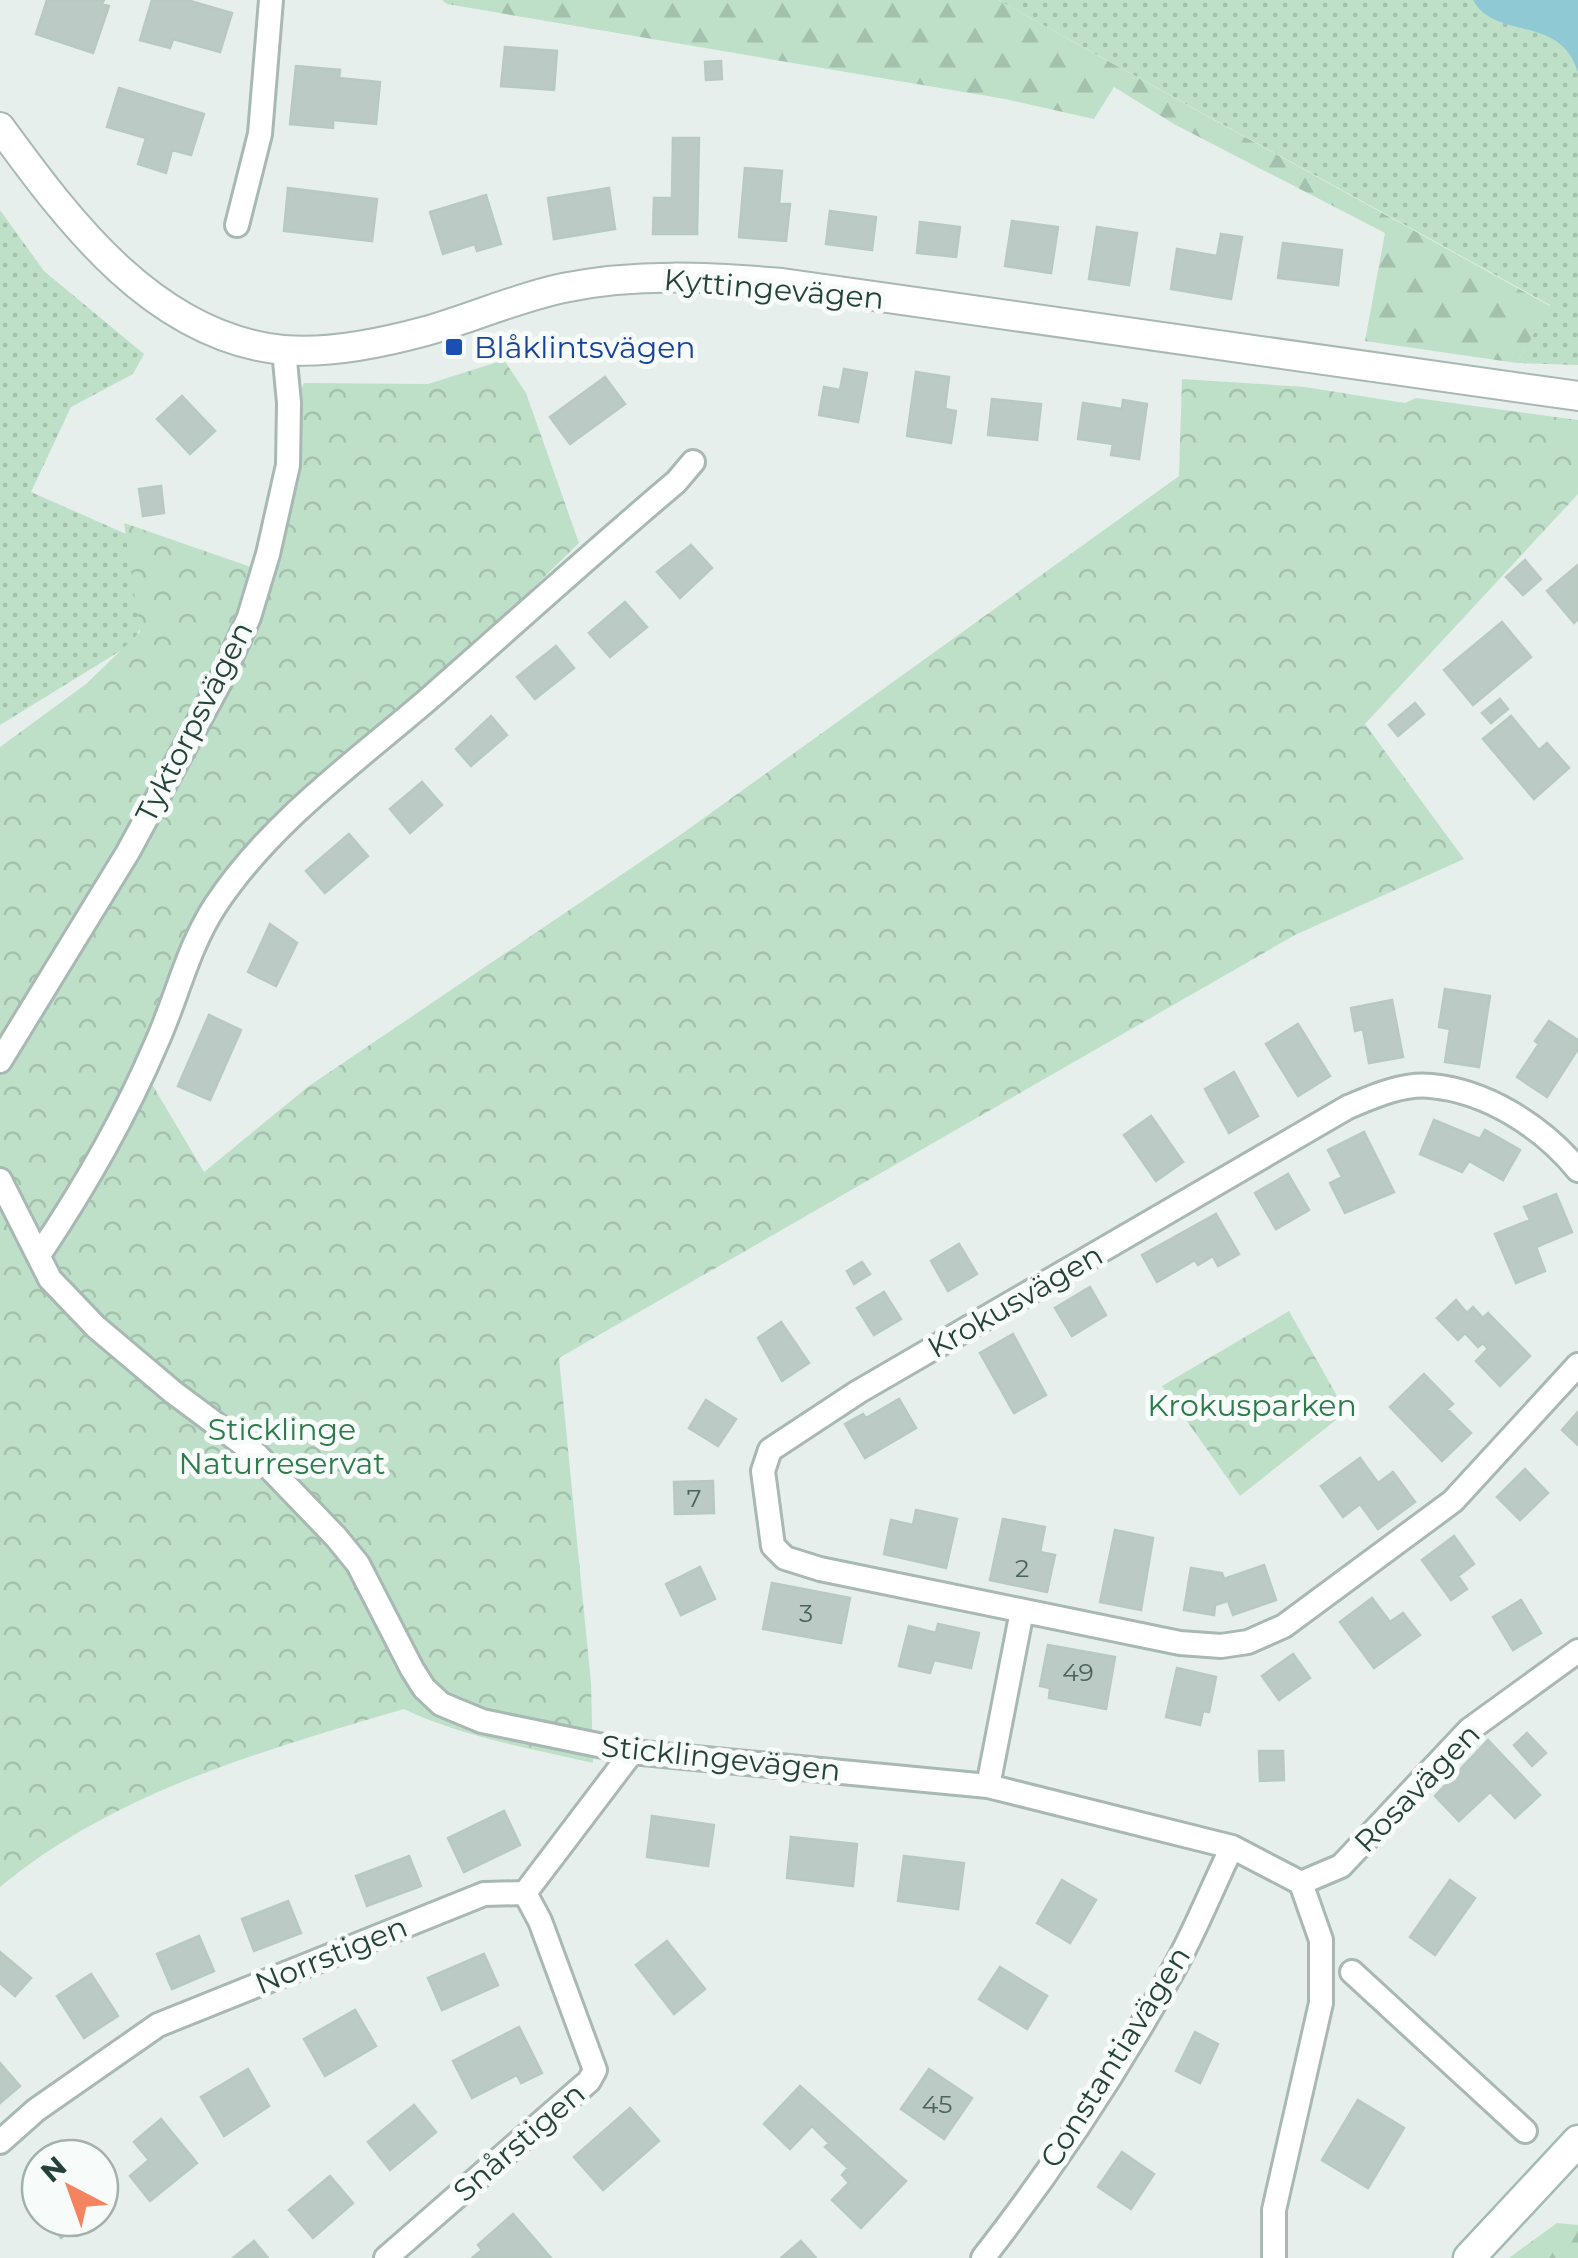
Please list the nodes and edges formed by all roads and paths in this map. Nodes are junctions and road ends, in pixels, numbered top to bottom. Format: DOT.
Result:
graph roads {
  1 [pos="271,0"];
  2 [pos="0,127"];
  3 [pos="237,225"];
  4 [pos="284,350"];
  5 [pos="1578,396"];
  6 [pos="693,462"];
  7 [pos="0,1061"];
  8 [pos="1578,1170"];
  9 [pos="0,1180"];
  10 [pos="38,1255"];
  11 [pos="1578,1365"];
  12 [pos="1022,1611"];
  13 [pos="1578,1651"];
  14 [pos="632,1752"];
  15 [pos="988,1786"];
  16 [pos="1232,1847"];
  17 [pos="1301,1883"];
  18 [pos="525,1893"];
  19 [pos="1352,1972"];
  20 [pos="1525,2131"];
  21 [pos="1578,2141"];
  22 [pos="0,2142"];
  23 [pos="386,2258"];
  24 [pos="983,2258"];
  25 [pos="1274,2258"];
  26 [pos="1469,2258"];
  1 -- 3 [label="street"];
  2 -- 4 [label="street, Kyttingevägen"];
  4 -- 5 [label="street, Kyttingevägen"];
  4 -- 7 [label="street, Tyktorpsvägen"];
  6 -- 10 [label="street"];
  8 -- 12 [label="street, Krokusvägen"];
  9 -- 10 [label="street, Sticklingevägen"];
  10 -- 14 [label="street, Sticklingevägen"];
  11 -- 12 [label="street, Krokusvägen"];
  12 -- 15 [label="street"];
  13 -- 17 [label="street, Rosavägen"];
  14 -- 15 [label="street, Sticklingevägen"];
  14 -- 18 [label="street"];
  15 -- 16 [label="street, Sticklingevägen"];
  16 -- 17 [label="street, Sticklingevägen"];
  16 -- 24 [label="street, Constantiavägen"];
  17 -- 25 [label="street"];
  18 -- 22 [label="street, Norrstigen"];
  18 -- 23 [label="street, Snårstigen"];
  19 -- 20 [label="street"];
  21 -- 26 [label="main road"];
}
